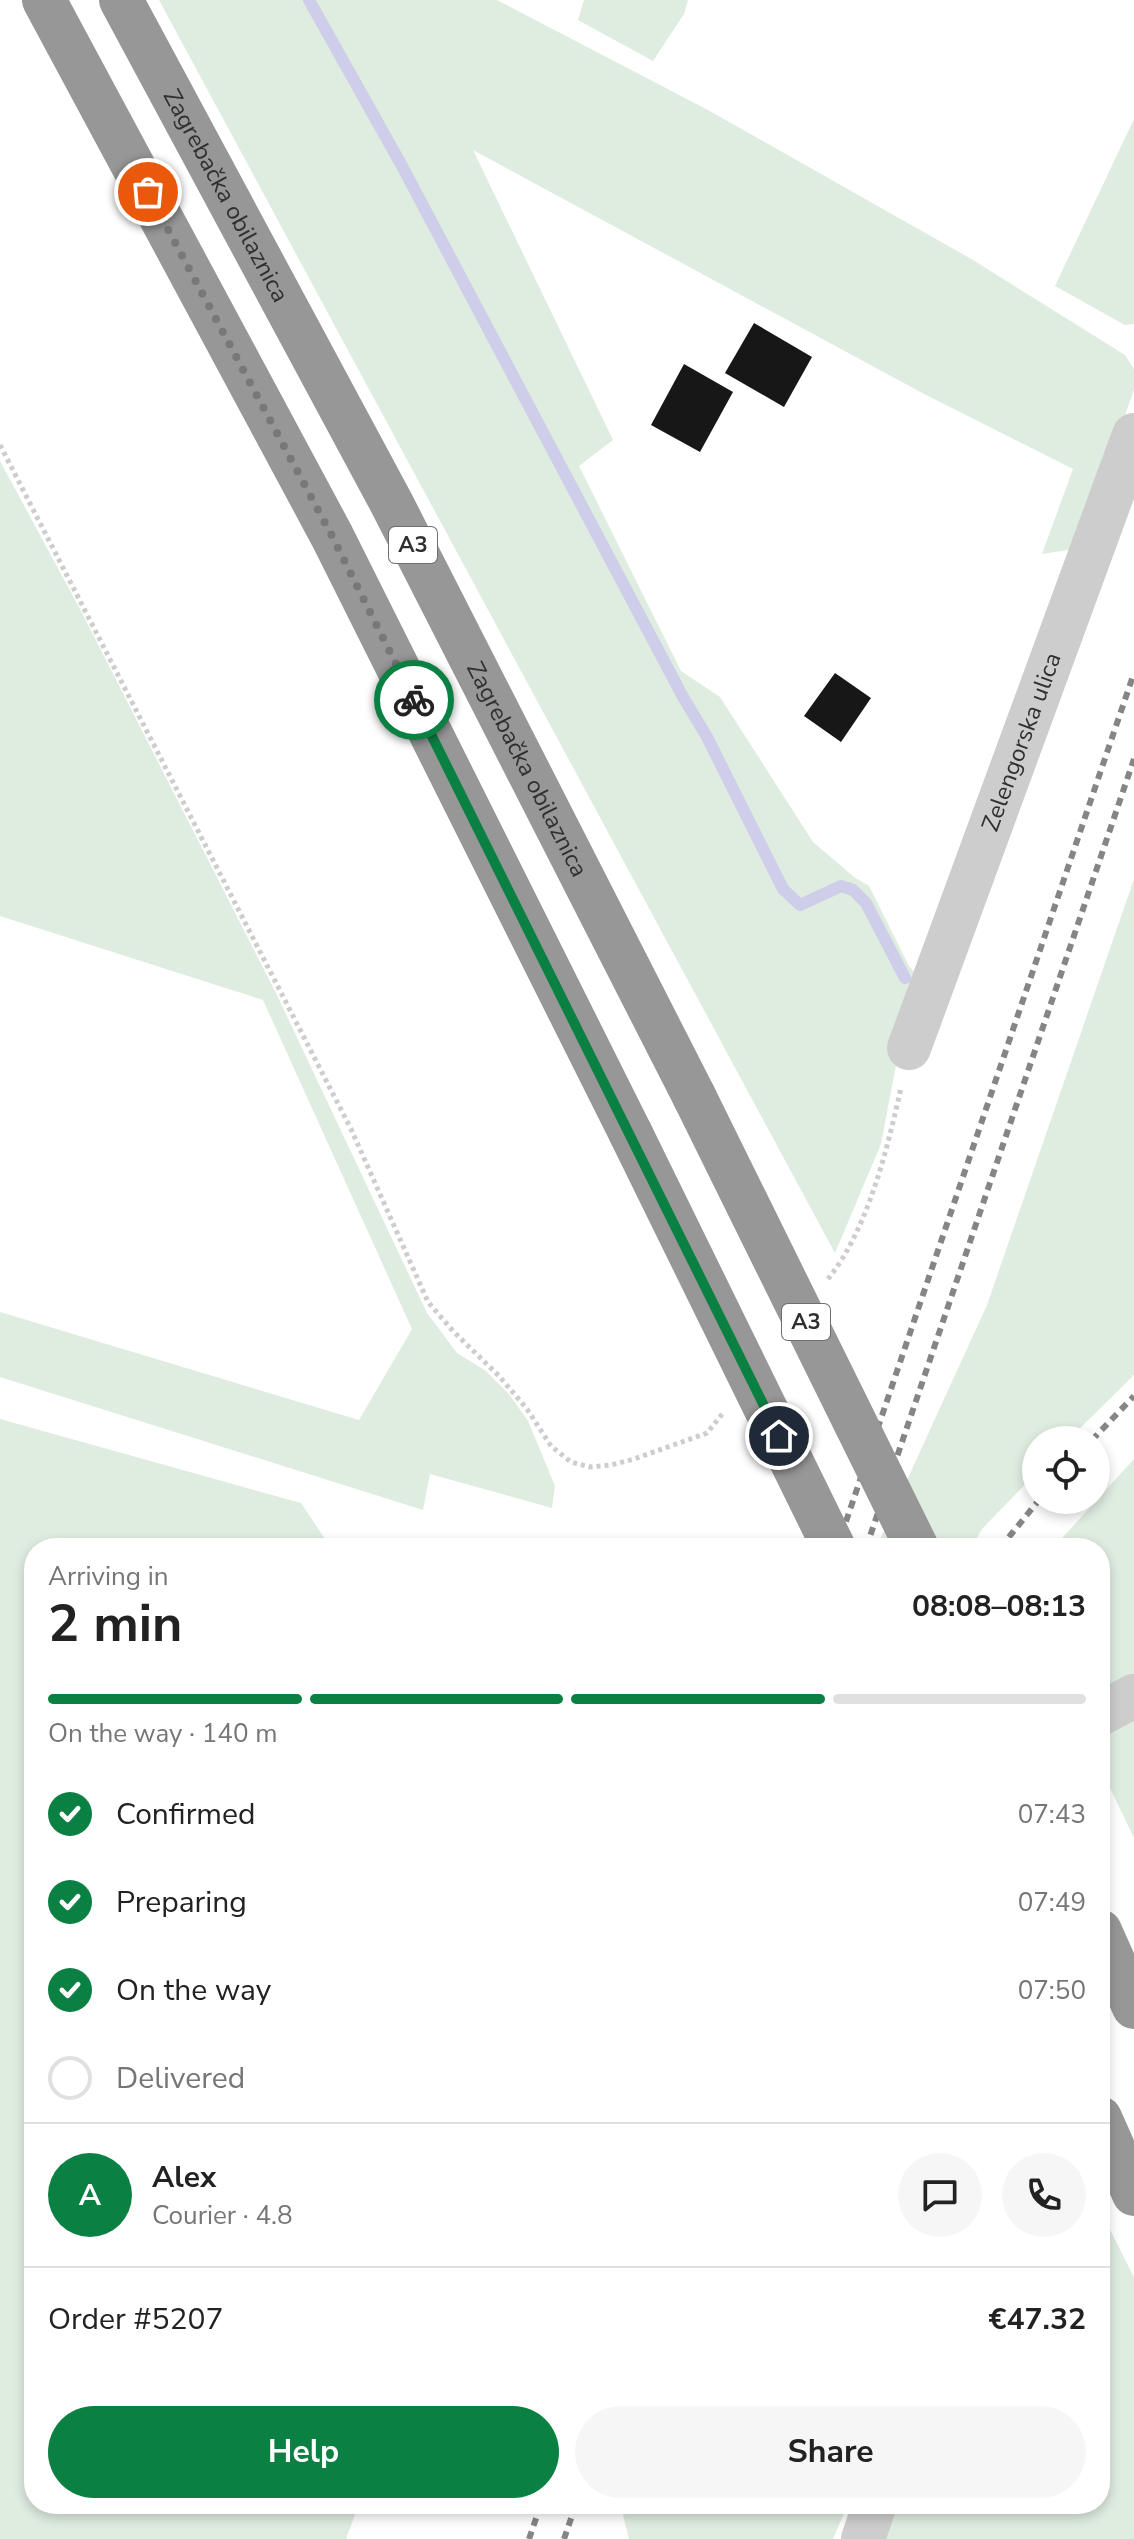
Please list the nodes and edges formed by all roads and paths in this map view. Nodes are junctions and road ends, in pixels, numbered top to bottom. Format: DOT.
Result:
graph roads {
  1 [pos="44,0"];
  2 [pos="121,0"];
  3 [pos="1134,435"];
  4 [pos="0,445"];
  5 [pos="909,1048"];
  6 [pos="823,1286"];
  7 [pos="726,1408"];
  8 [pos="829,1538"];
  9 [pos="912,1538"];
  10 [pos="1134,1696"];
  11 [pos="1110,1709"];
  12 [pos="1110,1953"];
  13 [pos="1134,2007"];
  14 [pos="1110,2140"];
  15 [pos="1134,2194"];
  16 [pos="872,2514"];
  17 [pos="863,2539"];
  1 -- 8 [label="highway, bridge"];
  2 -- 9 [label="highway, Zagrebačka obilaznica / A3, bridge"];
  3 -- 5 [label="street, Zelengorska ulica"];
  4 -- 7 [label="path"];
  5 -- 6 [label="path"];
  10 -- 11 [label="street"];
  12 -- 13 [label="highway"];
  14 -- 15 [label="highway"];
  16 -- 17 [label="street"];
}
